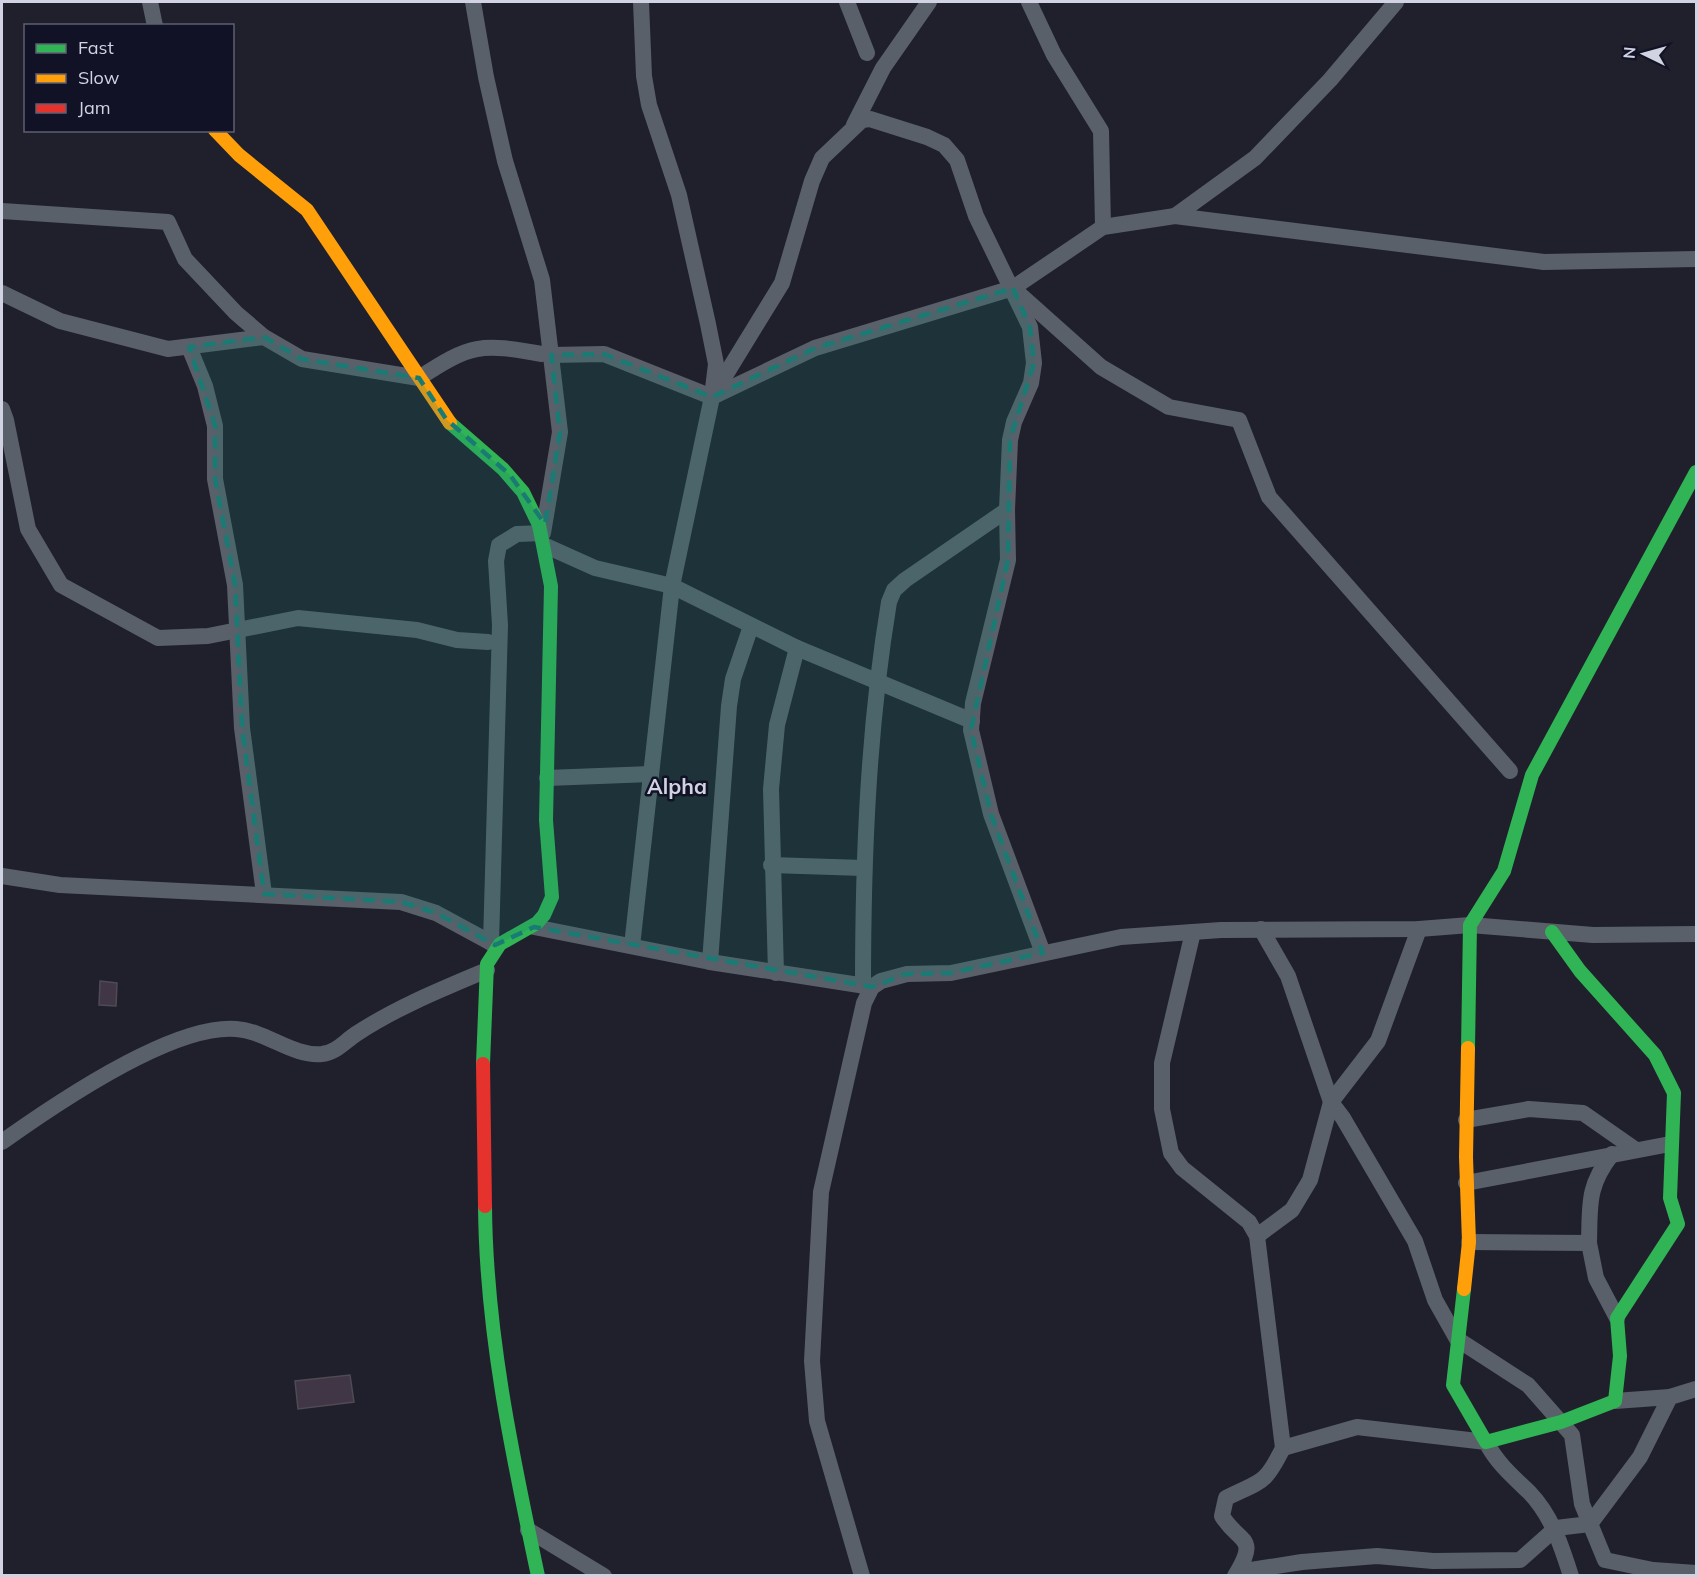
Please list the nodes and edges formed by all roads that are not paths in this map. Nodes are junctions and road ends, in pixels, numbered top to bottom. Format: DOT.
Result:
graph roads {
  1 [pos="150,2"];
  2 [pos="473,2"];
  3 [pos="642,2"];
  4 [pos="847,2"];
  5 [pos="929,2"];
  6 [pos="1029,2"];
  7 [pos="1396,2"];
  8 [pos="155,24"];
  9 [pos="867,53"];
  10 [pos="854,125"];
  11 [pos="218,132"];
  12 [pos="2,211"];
  13 [pos="1175,216"];
  14 [pos="1103,227"];
  15 [pos="1696,259"];
  16 [pos="1013,288"];
  17 [pos="2,293"];
  18 [pos="264,337"];
  19 [pos="189,347"];
  20 [pos="546,355"];
  21 [pos="419,378"];
  22 [pos="712,397"];
  23 [pos="2,409"];
  24 [pos="1696,472"];
  25 [pos="1007,510"];
  26 [pos="545,539"];
  27 [pos="672,586"];
  28 [pos="751,626"];
  29 [pos="237,629"];
  30 [pos="488,642"];
  31 [pos="796,648"];
  32 [pos="876,682"];
  33 [pos="972,721"];
  34 [pos="1510,771"];
  35 [pos="651,774"];
  36 [pos="547,778"];
  37 [pos="771,865"];
  38 [pos="863,868"];
  39 [pos="2,876"];
  40 [pos="264,894"];
  41 [pos="1470,925"];
  42 [pos="534,927"];
  43 [pos="1262,929"];
  44 [pos="1419,929"];
  45 [pos="1193,932"];
  46 [pos="1552,932"];
  47 [pos="1696,934"];
  48 [pos="493,944"];
  49 [pos="632,946"];
  50 [pos="1043,953"];
  51 [pos="710,962"];
  52 [pos="486,970"];
  53 [pos="776,972"];
  54 [pos="867,987"];
  55 [pos="1331,1102"];
  56 [pos="1466,1120"];
  57 [pos="2,1142"];
  58 [pos="1670,1144"];
  59 [pos="1636,1150"];
  60 [pos="1612,1154"];
  61 [pos="1466,1183"];
  62 [pos="1257,1236"];
  63 [pos="1469,1242"];
  64 [pos="1589,1243"];
  65 [pos="1617,1318"];
  66 [pos="1457,1339"];
  67 [pos="1696,1389"];
  68 [pos="1670,1396"];
  69 [pos="1616,1401"];
  70 [pos="1561,1422"];
  71 [pos="1485,1442"];
  72 [pos="1283,1448"];
  73 [pos="1590,1524"];
  74 [pos="1556,1528"];
  75 [pos="528,1530"];
  76 [pos="1605,1560"];
  77 [pos="1696,1573"];
  78 [pos="1237,1574"];
  79 [pos="538,1575"];
  80 [pos="604,1575"];
  81 [pos="862,1575"];
  82 [pos="1571,1575"];
  83 [pos="1614,1575"];
  1 -- 8 [label="street"];
  2 -- 20 [label="street"];
  3 -- 22 [label="street"];
  4 -- 9 [label="street"];
  5 -- 10 [label="street"];
  6 -- 14 [label="street"];
  7 -- 13 [label="street"];
  10 -- 16 [label="street"];
  10 -- 22 [label="street"];
  11 -- 21 [label="street"];
  12 -- 18 [label="street"];
  13 -- 14 [label="street"];
  13 -- 15 [label="street"];
  14 -- 16 [label="street"];
  16 -- 22 [label="street"];
  16 -- 25 [label="street"];
  16 -- 34 [label="street"];
  17 -- 19 [label="street"];
  18 -- 19 [label="street"];
  18 -- 21 [label="street"];
  19 -- 29 [label="street"];
  20 -- 21 [label="street"];
  20 -- 22 [label="street"];
  20 -- 26 [label="street"];
  21 -- 26 [label="street"];
  22 -- 27 [label="street"];
  23 -- 29 [label="street"];
  24 -- 41 [label="street"];
  25 -- 32 [label="street"];
  25 -- 33 [label="street"];
  26 -- 27 [label="street"];
  26 -- 36 [label="street"];
  26 -- 48 [label="street"];
  27 -- 28 [label="street"];
  27 -- 35 [label="street"];
  28 -- 31 [label="street"];
  28 -- 51 [label="street"];
  29 -- 30 [label="street"];
  29 -- 40 [label="street"];
  31 -- 32 [label="street"];
  31 -- 37 [label="street"];
  32 -- 33 [label="street"];
  32 -- 38 [label="street"];
  33 -- 50 [label="street"];
  35 -- 36 [label="street"];
  35 -- 49 [label="street"];
  36 -- 42 [label="street"];
  37 -- 38 [label="street"];
  37 -- 53 [label="street"];
  38 -- 54 [label="street"];
  39 -- 40 [label="street"];
  40 -- 48 [label="street"];
  41 -- 44 [label="street"];
  41 -- 46 [label="street"];
  41 -- 56 [label="street"];
  42 -- 48 [label="street"];
  42 -- 49 [label="street"];
  43 -- 44 [label="street"];
  43 -- 45 [label="street"];
  43 -- 55 [label="street"];
  44 -- 55 [label="street"];
  45 -- 50 [label="street"];
  45 -- 62 [label="street"];
  46 -- 47 [label="street"];
  46 -- 58 [label="street"];
  48 -- 52 [label="street"];
  49 -- 51 [label="street"];
  50 -- 54 [label="street"];
  51 -- 53 [label="street"];
  52 -- 57 [label="street"];
  52 -- 75 [label="street"];
  53 -- 54 [label="street"];
  54 -- 81 [label="street"];
  55 -- 62 [label="street"];
  55 -- 66 [label="street"];
  56 -- 59 [label="street"];
  56 -- 61 [label="street"];
  58 -- 59 [label="street"];
  58 -- 65 [label="street"];
  59 -- 60 [label="street"];
  60 -- 61 [label="street"];
  60 -- 64 [label="street"];
  61 -- 63 [label="street"];
  62 -- 72 [label="street"];
  63 -- 64 [label="street"];
  63 -- 66 [label="street"];
  64 -- 65 [label="street"];
  65 -- 69 [label="street"];
  66 -- 70 [label="street"];
  66 -- 71 [label="street"];
  67 -- 68 [label="street"];
  68 -- 69 [label="street"];
  68 -- 73 [label="street"];
  69 -- 70 [label="street"];
  70 -- 71 [label="street"];
  70 -- 73 [label="street"];
  71 -- 72 [label="street"];
  71 -- 74 [label="street"];
  72 -- 78 [label="street"];
  73 -- 74 [label="street"];
  73 -- 76 [label="street"];
  74 -- 78 [label="street"];
  74 -- 82 [label="street"];
  75 -- 79 [label="street"];
  75 -- 80 [label="street"];
  76 -- 77 [label="street"];
  76 -- 83 [label="street"];
}
